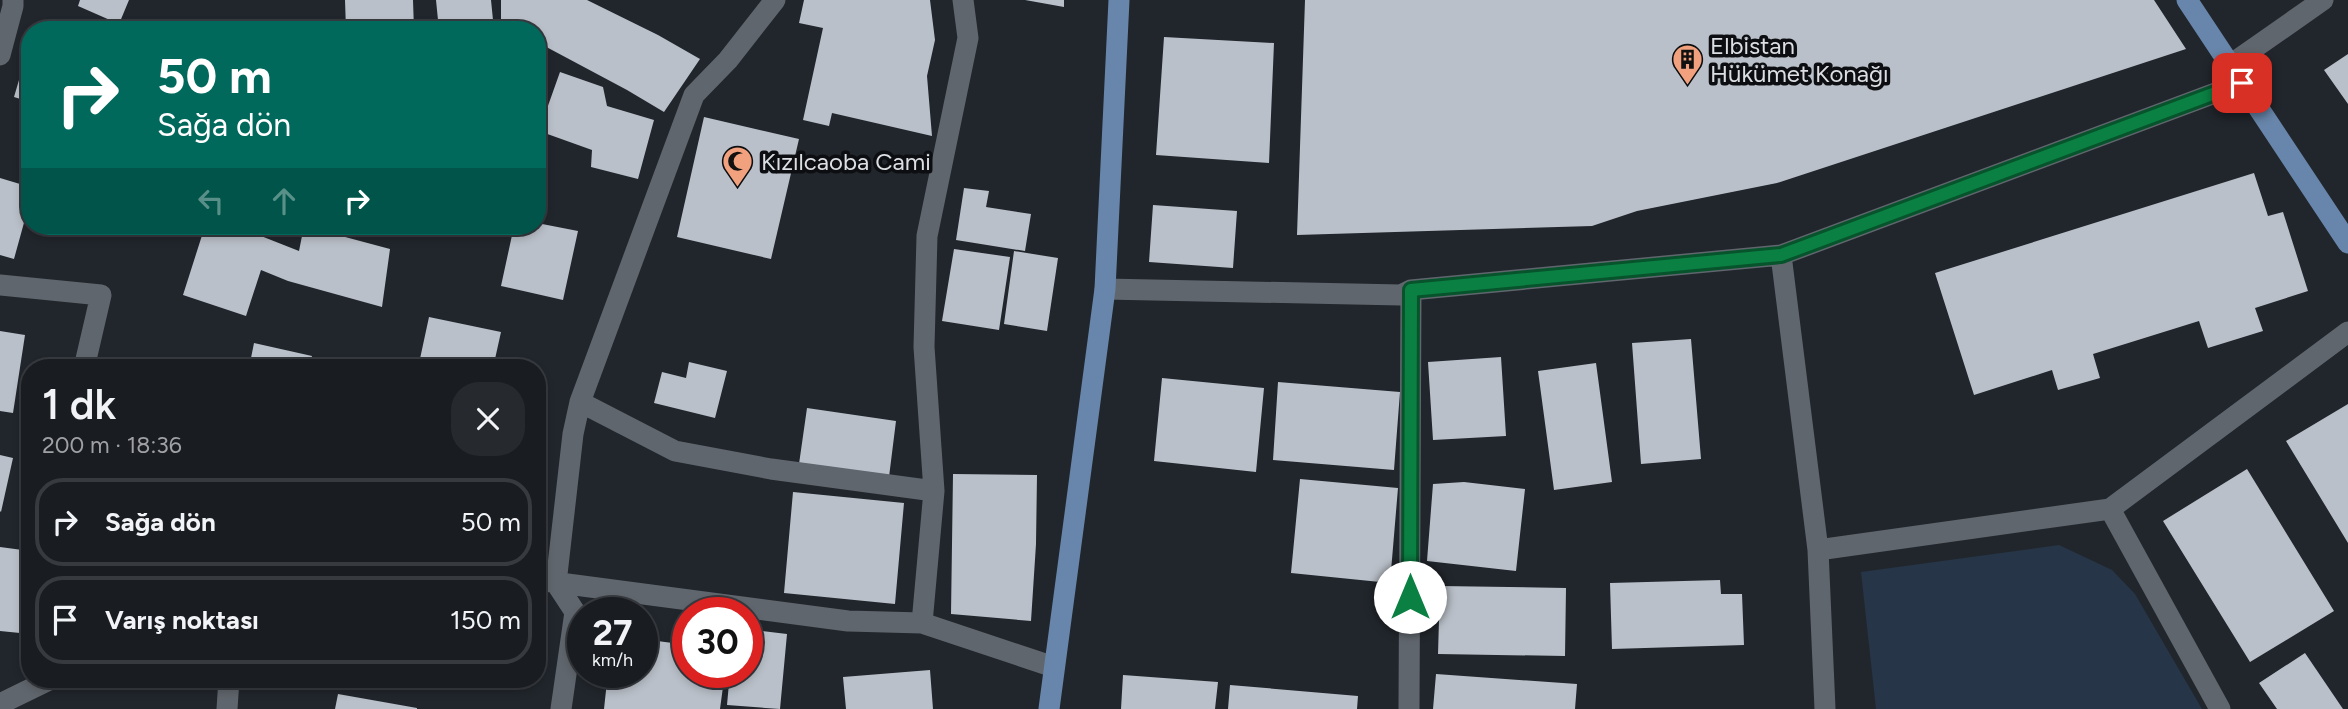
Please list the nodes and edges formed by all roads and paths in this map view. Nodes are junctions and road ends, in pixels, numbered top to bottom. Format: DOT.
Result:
graph roads {
  1 [pos="13,0"];
  2 [pos="775,0"];
  3 [pos="963,0"];
  4 [pos="1119,0"];
  5 [pos="2187,0"];
  6 [pos="2323,0"];
  7 [pos="0,55"];
  8 [pos="2236,74"];
  9 [pos="2348,243"];
  10 [pos="1781,255"];
  11 [pos="0,285"];
  12 [pos="1105,289"];
  13 [pos="1411,290"];
  14 [pos="2348,332"];
  15 [pos="86,359"];
  16 [pos="580,402"];
  17 [pos="934,491"];
  18 [pos="2110,509"];
  19 [pos="1818,550"];
  20 [pos="547,581"];
  21 [pos="922,623"];
  22 [pos="1054,667"];
  23 [pos="33,688"];
  24 [pos="228,688"];
  25 [pos="0,704"];
  26 [pos="227,709"];
  27 [pos="561,709"];
  28 [pos="1049,709"];
  29 [pos="1409,709"];
  30 [pos="1825,709"];
  31 [pos="2220,709"];
  1 -- 7 [label="street"];
  2 -- 16 [label="street"];
  3 -- 17 [label="street"];
  4 -- 12 [label="main road"];
  5 -- 8 [label="main road"];
  6 -- 8 [label="street"];
  8 -- 9 [label="main road"];
  8 -- 10 [label="street"];
  10 -- 13 [label="street"];
  10 -- 19 [label="street"];
  11 -- 15 [label="street"];
  12 -- 13 [label="street"];
  12 -- 22 [label="main road"];
  13 -- 29 [label="street"];
  14 -- 18 [label="street"];
  16 -- 17 [label="street"];
  16 -- 20 [label="street"];
  17 -- 21 [label="street"];
  18 -- 19 [label="street"];
  18 -- 31 [label="street"];
  19 -- 30 [label="street"];
  20 -- 21 [label="street"];
  20 -- 27 [label="street"];
  21 -- 22 [label="street"];
  22 -- 28 [label="main road"];
  23 -- 25 [label="street"];
  24 -- 26 [label="street"];
}
